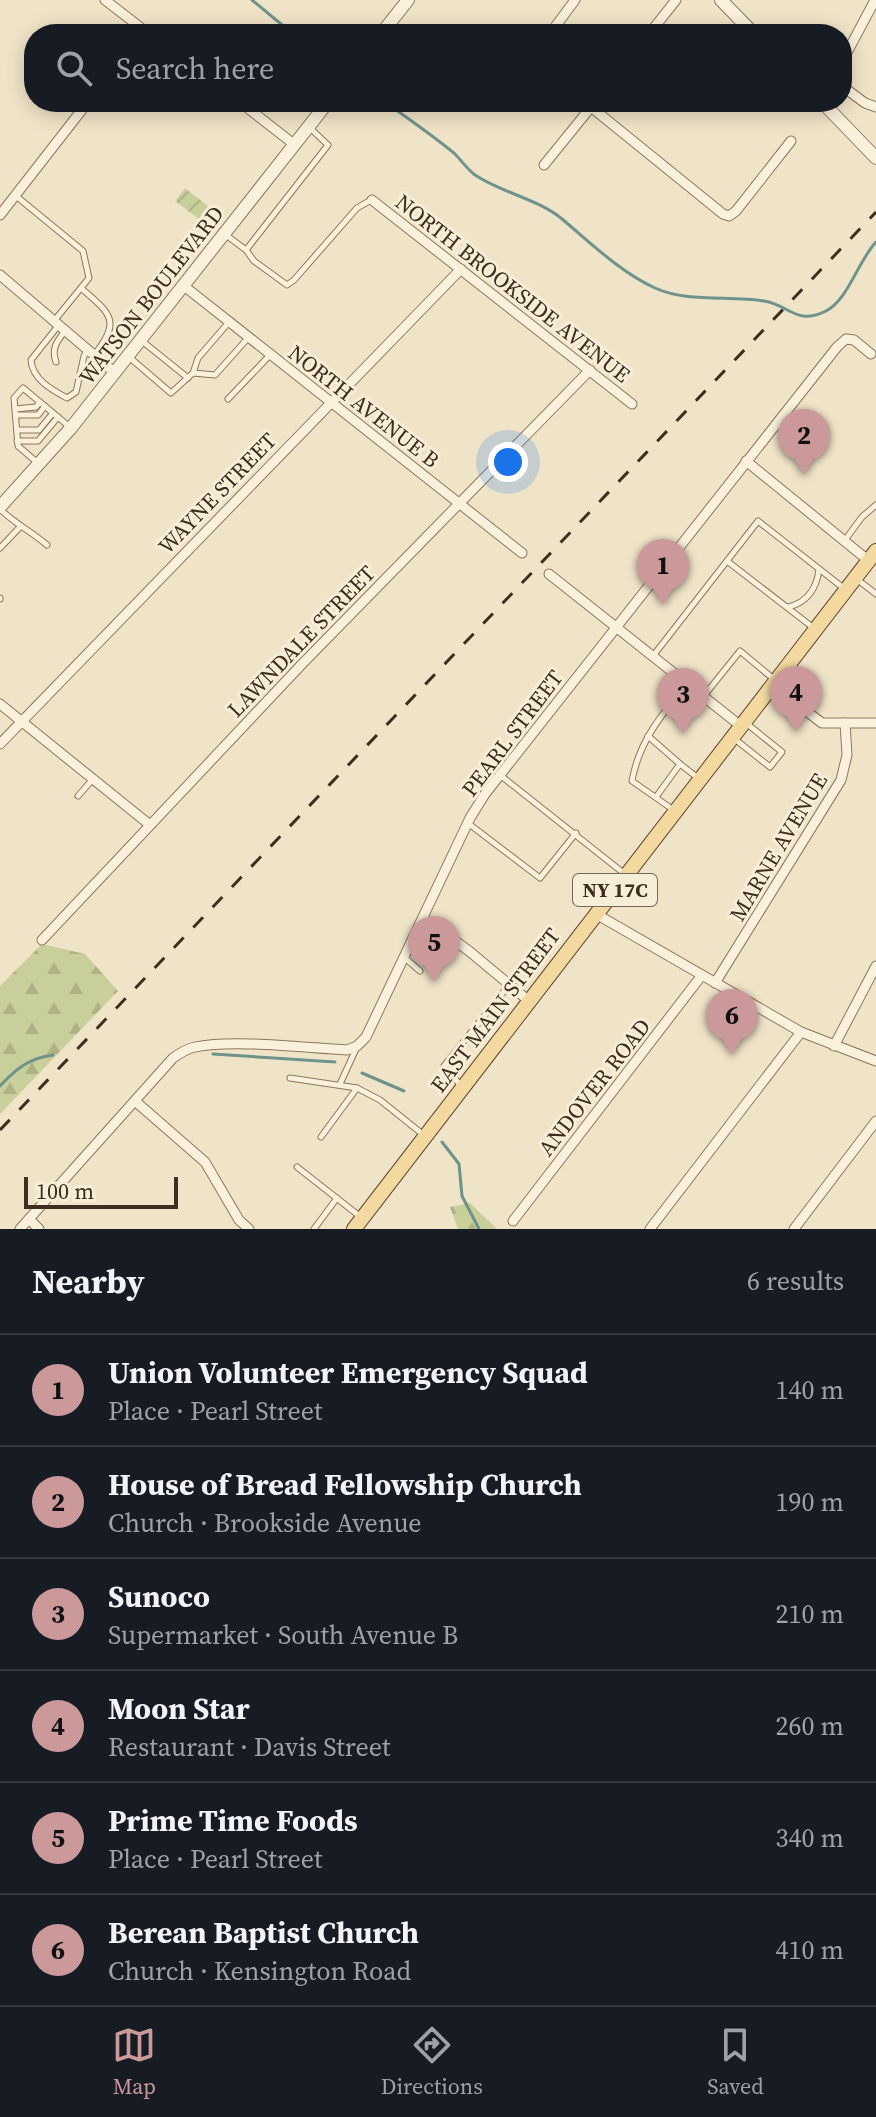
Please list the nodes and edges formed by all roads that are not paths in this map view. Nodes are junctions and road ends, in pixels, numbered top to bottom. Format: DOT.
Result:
graph roads {
  1 [pos="105,0"];
  2 [pos="408,0"];
  3 [pos="575,0"];
  4 [pos="676,0"];
  5 [pos="721,0"];
  6 [pos="875,0"];
  7 [pos="133,24"];
  8 [pos="389,24"];
  9 [pos="557,24"];
  10 [pos="657,24"];
  11 [pos="744,24"];
  12 [pos="852,43"];
  13 [pos="852,93"];
  14 [pos="876,107"];
  15 [pos="80,112"];
  16 [pos="253,112"];
  17 [pos="320,112"];
  18 [pos="587,112"];
  19 [pos="601,112"];
  20 [pos="832,112"];
  21 [pos="309,127"];
  22 [pos="791,141"];
  23 [pos="295,145"];
  24 [pos="876,158"];
  25 [pos="544,165"];
  26 [pos="15,195"];
  27 [pos="372,200"];
  28 [pos="0,215"];
  29 [pos="225,234"];
  30 [pos="246,250"];
  31 [pos="461,269"];
  32 [pos="0,275"];
  33 [pos="184,286"];
  34 [pos="81,288"];
  35 [pos="229,322"];
  36 [pos="59,326"];
  37 [pos="248,338"];
  38 [pos="141,340"];
  39 [pos="91,352"];
  40 [pos="871,354"];
  41 [pos="270,355"];
  42 [pos="128,357"];
  43 [pos="58,359"];
  44 [pos="590,370"];
  45 [pos="115,373"];
  46 [pos="193,373"];
  47 [pos="188,378"];
  48 [pos="228,399"];
  49 [pos="331,403"];
  50 [pos="42,404"];
  51 [pos="632,404"];
  52 [pos="16,412"];
  53 [pos="55,415"];
  54 [pos="71,428"];
  55 [pos="17,430"];
  56 [pos="17,441"];
  57 [pos="746,461"];
  58 [pos="40,465"];
  59 [pos="458,504"];
  60 [pos="876,505"];
  61 [pos="0,508"];
  62 [pos="20,527"];
  63 [pos="844,541"];
  64 [pos="47,545"];
  65 [pos="0,548"];
  66 [pos="522,553"];
  67 [pos="873,556"];
  68 [pos="727,561"];
  69 [pos="819,568"];
  70 [pos="549,574"];
  71 [pos="851,584"];
  72 [pos="876,594"];
  73 [pos="787,607"];
  74 [pos="616,627"];
  75 [pos="817,630"];
  76 [pos="652,656"];
  77 [pos="687,684"];
  78 [pos="775,684"];
  79 [pos="703,697"];
  80 [pos="0,704"];
  81 [pos="22,722"];
  82 [pos="845,723"];
  83 [pos="876,723"];
  84 [pos="740,729"];
  85 [pos="648,736"];
  86 [pos="0,744"];
  87 [pos="680,764"];
  88 [pos="500,775"];
  89 [pos="93,779"];
  90 [pos="700,780"];
  91 [pos="78,796"];
  92 [pos="656,797"];
  93 [pos="676,812"];
  94 [pos="468,823"];
  95 [pos="150,825"];
  96 [pos="576,833"];
  97 [pos="626,875"];
  98 [pos="596,914"];
  99 [pos="423,918"];
  100 [pos="42,940"];
  101 [pos="404,958"];
  102 [pos="876,966"];
  103 [pos="420,971"];
  104 [pos="702,975"];
  105 [pos="715,983"];
  106 [pos="509,985"];
  107 [pos="529,1001"];
  108 [pos="801,1032"];
  109 [pos="357,1046"];
  110 [pos="834,1046"];
  111 [pos="876,1061"];
  112 [pos="290,1078"];
  113 [pos="340,1084"];
  114 [pos="357,1088"];
  115 [pos="463,1088"];
  116 [pos="135,1101"];
  117 [pos="876,1121"];
  118 [pos="321,1137"];
  119 [pos="425,1137"];
  120 [pos="297,1167"];
  121 [pos="337,1198"];
  122 [pos="29,1219"];
  123 [pos="513,1221"];
  124 [pos="358,1224"];
  125 [pos="20,1229"];
  126 [pos="39,1229"];
  127 [pos="249,1229"];
  128 [pos="314,1229"];
  129 [pos="650,1229"];
  130 [pos="794,1229"];
  1 -- 7 [label="street"];
  2 -- 8 [label="street"];
  3 -- 9 [label="street"];
  4 -- 10 [label="street"];
  5 -- 11 [label="street"];
  6 -- 12 [label="street"];
  13 -- 14 [label="street"];
  15 -- 26 [label="street"];
  16 -- 23 [label="street"];
  17 -- 21 [label="street, WATSON BOULEVARD"];
  18 -- 25 [label="street"];
  19 -- 22 [label="street"];
  20 -- 24 [label="street"];
  21 -- 23 [label="street, WATSON BOULEVARD"];
  21 -- 30 [label="lane"];
  23 -- 29 [label="street, WATSON BOULEVARD"];
  26 -- 28 [label="street"];
  26 -- 34 [label="lane"];
  27 -- 30 [label="lane"];
  27 -- 31 [label="street, NORTH BROOKSIDE AVENUE"];
  29 -- 30 [label="lane"];
  29 -- 33 [label="street, WATSON BOULEVARD"];
  31 -- 44 [label="street, NORTH BROOKSIDE AVENUE"];
  31 -- 49 [label="street, WAYNE STREET"];
  32 -- 36 [label="street"];
  33 -- 35 [label="street, NORTH AVENUE B"];
  33 -- 38 [label="street, WATSON BOULEVARD"];
  34 -- 36 [label="lane"];
  34 -- 39 [label="lane"];
  35 -- 37 [label="street, NORTH AVENUE B"];
  35 -- 46 [label="lane"];
  36 -- 39 [label="street"];
  36 -- 39 [label="lane"];
  36 -- 43 [label="lane"];
  37 -- 41 [label="street, NORTH AVENUE B"];
  37 -- 46 [label="lane"];
  38 -- 42 [label="street, WATSON BOULEVARD"];
  38 -- 47 [label="lane"];
  39 -- 45 [label="street"];
  40 -- 57 [label="street, PEARL STREET"];
  41 -- 48 [label="lane"];
  41 -- 49 [label="street, NORTH AVENUE B"];
  42 -- 45 [label="street, WATSON BOULEVARD"];
  42 -- 47 [label="lane"];
  44 -- 51 [label="street, NORTH BROOKSIDE AVENUE"];
  44 -- 59 [label="street, LAWNDALE STREET"];
  45 -- 54 [label="street, WATSON BOULEVARD"];
  46 -- 47 [label="lane"];
  49 -- 59 [label="street, NORTH AVENUE B"];
  49 -- 81 [label="street, WAYNE STREET"];
  50 -- 52 [label="lane"];
  50 -- 52 [label="lane"];
  50 -- 53 [label="lane"];
  52 -- 55 [label="lane"];
  53 -- 54 [label="lane"];
  53 -- 55 [label="lane"];
  53 -- 56 [label="lane"];
  54 -- 58 [label="street, WATSON BOULEVARD"];
  55 -- 56 [label="lane"];
  56 -- 58 [label="lane"];
  57 -- 63 [label="street"];
  57 -- 74 [label="street, PEARL STREET"];
  58 -- 61 [label="street, WATSON BOULEVARD"];
  59 -- 66 [label="street, NORTH AVENUE B"];
  59 -- 95 [label="street, LAWNDALE STREET"];
  60 -- 63 [label="lane"];
  61 -- 62 [label="lane"];
  62 -- 64 [label="lane"];
  62 -- 65 [label="lane"];
  63 -- 67 [label="street"];
  67 -- 71 [label="main road, EAST MAIN STREET / NY 17C"];
  68 -- 69 [label="lane"];
  68 -- 73 [label="lane"];
  68 -- 76 [label="lane"];
  69 -- 71 [label="lane"];
  69 -- 73 [label="lane"];
  70 -- 74 [label="street"];
  71 -- 72 [label="lane"];
  71 -- 75 [label="main road, EAST MAIN STREET / NY 17C"];
  73 -- 75 [label="lane"];
  74 -- 76 [label="street"];
  74 -- 88 [label="street, PEARL STREET"];
  75 -- 78 [label="main road, EAST MAIN STREET / NY 17C"];
  76 -- 77 [label="street"];
  77 -- 79 [label="street"];
  77 -- 85 [label="lane"];
  78 -- 79 [label="lane"];
  78 -- 82 [label="street"];
  78 -- 84 [label="main road, EAST MAIN STREET / NY 17C"];
  79 -- 84 [label="street"];
  80 -- 81 [label="street"];
  81 -- 86 [label="street, WAYNE STREET"];
  81 -- 89 [label="street"];
  82 -- 83 [label="street"];
  82 -- 105 [label="street, MARNE AVENUE"];
  84 -- 84 [label="lane"];
  84 -- 90 [label="main road, EAST MAIN STREET / NY 17C"];
  85 -- 87 [label="lane"];
  85 -- 92 [label="lane"];
  87 -- 90 [label="lane"];
  87 -- 92 [label="lane"];
  88 -- 94 [label="street, PEARL STREET"];
  88 -- 96 [label="lane"];
  89 -- 91 [label="lane"];
  89 -- 95 [label="street"];
  90 -- 93 [label="main road, EAST MAIN STREET / NY 17C"];
  92 -- 93 [label="lane"];
  93 -- 97 [label="main road, EAST MAIN STREET / NY 17C"];
  94 -- 96 [label="lane"];
  94 -- 99 [label="street, PEARL STREET"];
  95 -- 100 [label="street, LAWNDALE STREET"];
  96 -- 97 [label="lane"];
  97 -- 98 [label="main road, EAST MAIN STREET / NY 17C"];
  98 -- 104 [label="street"];
  98 -- 107 [label="main road, EAST MAIN STREET / NY 17C"];
  99 -- 101 [label="street, PEARL STREET"];
  99 -- 106 [label="street"];
  101 -- 103 [label="lane"];
  101 -- 109 [label="street, PEARL STREET"];
  102 -- 110 [label="street"];
  104 -- 105 [label="street"];
  104 -- 123 [label="street, ANDOVER ROAD"];
  105 -- 108 [label="street"];
  106 -- 107 [label="street"];
  106 -- 115 [label="lane"];
  107 -- 115 [label="main road, EAST MAIN STREET / NY 17C"];
  108 -- 110 [label="street"];
  108 -- 129 [label="street"];
  109 -- 113 [label="lane"];
  109 -- 116 [label="street"];
  110 -- 111 [label="street"];
  112 -- 113 [label="lane"];
  113 -- 114 [label="lane"];
  114 -- 118 [label="lane"];
  114 -- 119 [label="lane"];
  115 -- 119 [label="main road, EAST MAIN STREET / NY 17C"];
  116 -- 122 [label="street"];
  116 -- 127 [label="street"];
  117 -- 130 [label="street"];
  119 -- 124 [label="main road, EAST MAIN STREET / NY 17C"];
  120 -- 121 [label="lane"];
  121 -- 124 [label="lane"];
  121 -- 128 [label="lane"];
  122 -- 125 [label="street"];
  122 -- 126 [label="street"];
}
